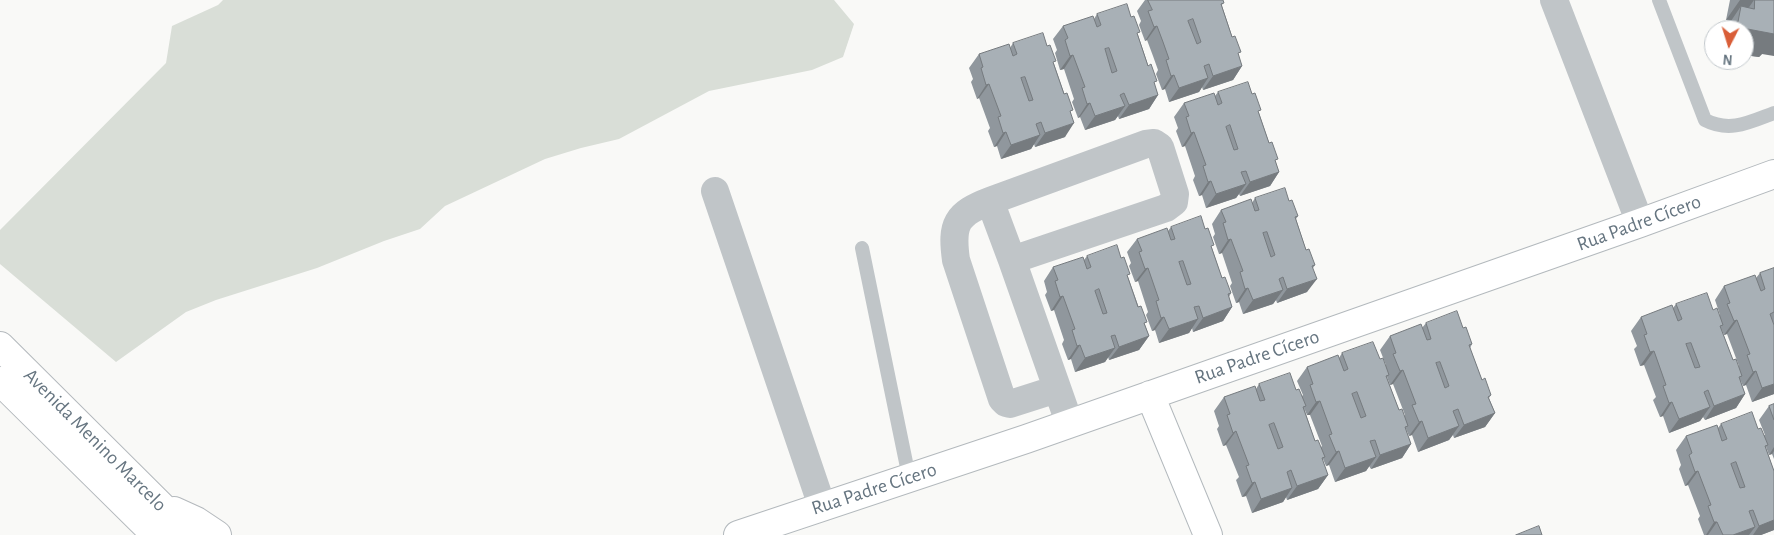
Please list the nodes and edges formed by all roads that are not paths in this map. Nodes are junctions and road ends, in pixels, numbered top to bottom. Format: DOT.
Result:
graph roads {
  1 [pos="1554,0"];
  2 [pos="1659,0"];
  3 [pos="1774,113"];
  4 [pos="1774,174"];
  5 [pos="715,191"];
  6 [pos="990,201"];
  7 [pos="1640,223"];
  8 [pos="862,248"];
  9 [pos="1012,260"];
  10 [pos="0,346"];
  11 [pos="0,381"];
  12 [pos="1057,389"];
  13 [pos="1150,395"];
  14 [pos="1069,422"];
  15 [pos="909,477"];
  16 [pos="160,504"];
  17 [pos="822,506"];
  18 [pos="156,535"];
  19 [pos="190,535"];
  20 [pos="216,535"];
  21 [pos="738,535"];
  22 [pos="1208,535"];
  1 -- 7 [label="street"];
  2 -- 3 [label="lane"];
  4 -- 7 [label="street, Rua Padre Cícero"];
  5 -- 17 [label="street"];
  6 -- 9 [label="street"];
  6 -- 9 [label="street"];
  6 -- 12 [label="street"];
  7 -- 13 [label="street, Rua Padre Cícero"];
  8 -- 15 [label="lane"];
  9 -- 12 [label="street"];
  10 -- 16 [label="street, Avenida Menino Marcelo"];
  11 -- 18 [label="street, Avenida Menino Marcelo"];
  12 -- 14 [label="street"];
  13 -- 14 [label="street, Rua Padre Cícero"];
  13 -- 22 [label="street"];
  14 -- 15 [label="street, Rua Padre Cícero"];
  15 -- 17 [label="street, Rua Padre Cícero"];
  16 -- 19 [label="street, Avenida Menino Marcelo"];
  16 -- 20 [label="street"];
  17 -- 21 [label="street, Rua Padre Cícero"];
}
